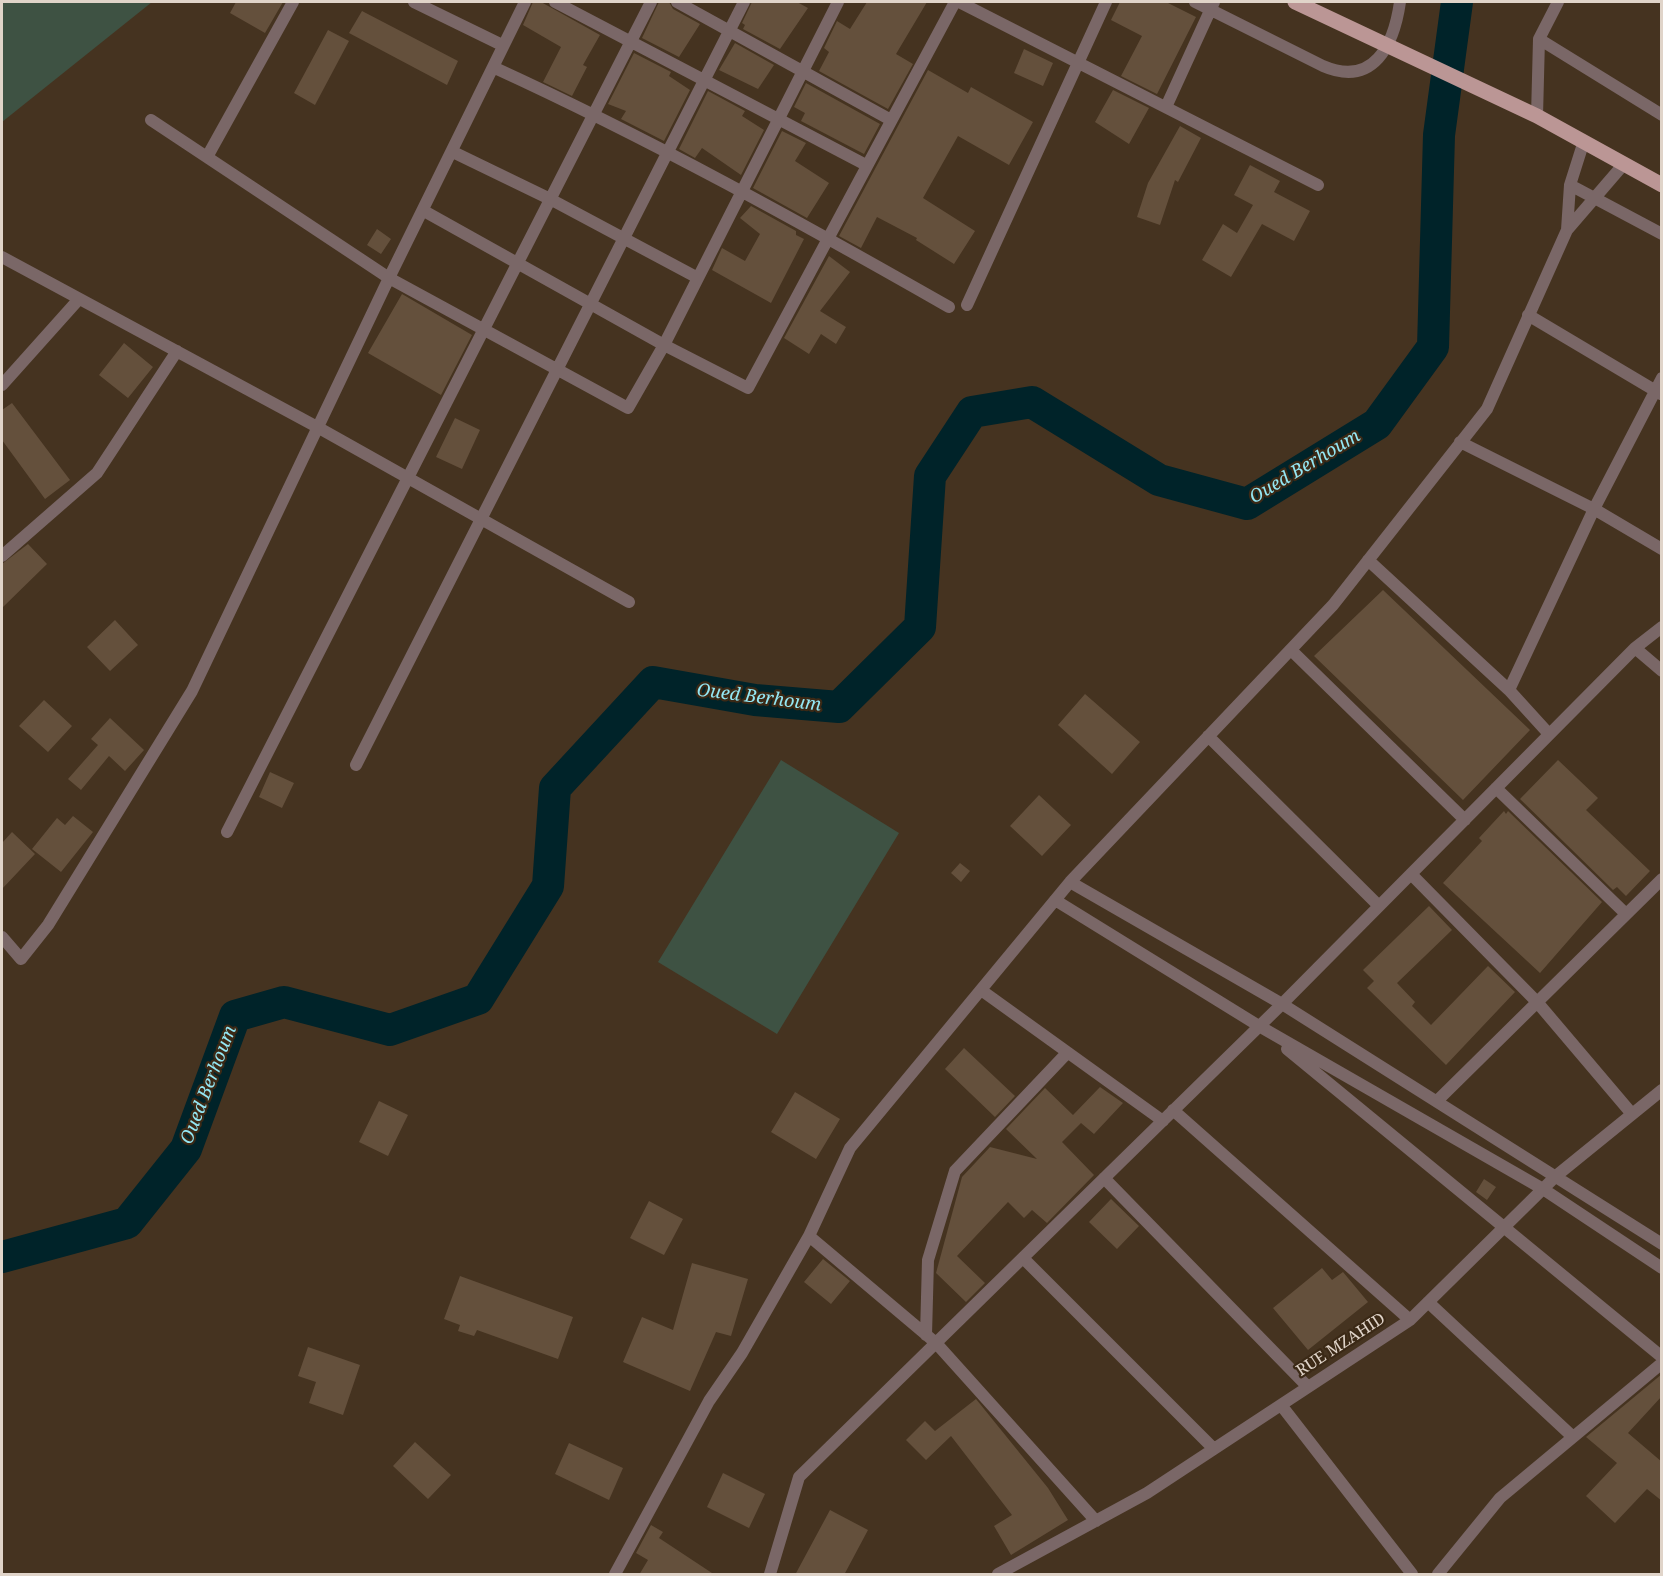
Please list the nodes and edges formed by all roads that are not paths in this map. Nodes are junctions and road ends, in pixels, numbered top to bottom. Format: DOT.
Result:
graph roads {
  1 [pos="292,2"];
  2 [pos="414,2"];
  3 [pos="525,2"];
  4 [pos="555,2"];
  5 [pos="651,2"];
  6 [pos="677,2"];
  7 [pos="744,2"];
  8 [pos="838,2"];
  9 [pos="957,2"];
  10 [pos="1106,2"];
  11 [pos="1195,2"];
  12 [pos="1295,2"];
  13 [pos="1400,2"];
  14 [pos="1558,2"];
  15 [pos="1213,6"];
  16 [pos="729,31"];
  17 [pos="1539,39"];
  18 [pos="630,42"];
  19 [pos="1389,44"];
  20 [pos="502,45"];
  21 [pos="1077,62"];
  22 [pos="495,68"];
  23 [pos="803,72"];
  24 [pos="704,80"];
  25 [pos="1166,107"];
  26 [pos="594,113"];
  27 [pos="1662,115"];
  28 [pos="1537,116"];
  29 [pos="779,119"];
  30 [pos="151,120"];
  31 [pos="891,120"];
  32 [pos="1583,144"];
  33 [pos="453,152"];
  34 [pos="667,153"];
  35 [pos="207,157"];
  36 [pos="866,165"];
  37 [pos="1623,165"];
  38 [pos="1318,185"];
  39 [pos="1570,185"];
  40 [pos="1662,185"];
  41 [pos="741,192"];
  42 [pos="550,199"];
  43 [pos="1596,199"];
  44 [pos="424,212"];
  45 [pos="1567,230"];
  46 [pos="1662,234"];
  47 [pos="624,238"];
  48 [pos="827,238"];
  49 [pos="2,257"];
  50 [pos="518,263"];
  51 [pos="389,278"];
  52 [pos="698,278"];
  53 [pos="79,299"];
  54 [pos="590,304"];
  55 [pos="967,305"];
  56 [pos="949,306"];
  57 [pos="1528,315"];
  58 [pos="484,329"];
  59 [pos="664,345"];
  60 [pos="177,351"];
  61 [pos="556,367"];
  62 [pos="1662,378"];
  63 [pos="2,385"];
  64 [pos="1658,393"];
  65 [pos="319,428"];
  66 [pos="1460,442"];
  67 [pos="408,478"];
  68 [pos="1594,509"];
  69 [pos="481,519"];
  70 [pos="1662,549"];
  71 [pos="2,556"];
  72 [pos="1368,560"];
  73 [pos="629,602"];
  74 [pos="1662,627"];
  75 [pos="1635,648"];
  76 [pos="1291,650"];
  77 [pos="1662,671"];
  78 [pos="1509,690"];
  79 [pos="1549,735"];
  80 [pos="1208,736"];
  81 [pos="356,765"];
  82 [pos="1496,788"];
  83 [pos="1465,820"];
  84 [pos="227,832"];
  85 [pos="1411,874"];
  86 [pos="1662,879"];
  87 [pos="1070,882"];
  88 [pos="1055,900"];
  89 [pos="1379,906"];
  90 [pos="1626,914"];
  91 [pos="2,937"];
  92 [pos="981,990"];
  93 [pos="1537,1002"];
  94 [pos="1282,1004"];
  95 [pos="1259,1026"];
  96 [pos="1067,1053"];
  97 [pos="1662,1090"];
  98 [pos="1438,1100"];
  99 [pos="1173,1110"];
  100 [pos="1632,1114"];
  101 [pos="1163,1120"];
  102 [pos="1556,1176"];
  103 [pos="1104,1178"];
  104 [pos="1543,1189"];
  105 [pos="1504,1227"];
  106 [pos="809,1236"];
  107 [pos="1662,1244"];
  108 [pos="1023,1257"];
  109 [pos="1662,1268"];
  110 [pos="1428,1302"];
  111 [pos="1410,1320"];
  112 [pos="931,1339"];
  113 [pos="1662,1357"];
  114 [pos="1662,1363"];
  115 [pos="1308,1387"];
  116 [pos="1281,1405"];
  117 [pos="1573,1437"];
  118 [pos="1214,1449"];
  119 [pos="1096,1521"];
  120 [pos="615,1575"];
  121 [pos="770,1575"];
  122 [pos="998,1575"];
  123 [pos="1412,1575"];
  124 [pos="1438,1575"];
  1 -- 35 [label="street"];
  2 -- 20 [label="street"];
  3 -- 20 [label="street"];
  4 -- 18 [label="street"];
  5 -- 18 [label="street"];
  6 -- 16 [label="street"];
  7 -- 16 [label="street"];
  8 -- 23 [label="street"];
  9 -- 21 [label="street"];
  9 -- 31 [label="street"];
  10 -- 21 [label="street"];
  11 -- 15 [label="street"];
  12 -- 19 [label="main road"];
  13 -- 19 [label="street"];
  14 -- 17 [label="street"];
  15 -- 19 [label="street"];
  15 -- 25 [label="street"];
  16 -- 23 [label="street"];
  16 -- 24 [label="street"];
  17 -- 27 [label="street"];
  17 -- 28 [label="street"];
  18 -- 24 [label="street"];
  18 -- 26 [label="street"];
  19 -- 28 [label="main road"];
  20 -- 22 [label="street"];
  21 -- 25 [label="street"];
  21 -- 55 [label="street"];
  22 -- 26 [label="street"];
  22 -- 33 [label="street"];
  23 -- 29 [label="street"];
  23 -- 31 [label="street"];
  24 -- 29 [label="street"];
  24 -- 34 [label="street"];
  25 -- 38 [label="street"];
  26 -- 34 [label="street"];
  26 -- 42 [label="street"];
  28 -- 32 [label="main road"];
  29 -- 36 [label="street"];
  29 -- 41 [label="street"];
  30 -- 35 [label="street"];
  31 -- 36 [label="street"];
  32 -- 37 [label="main road"];
  32 -- 39 [label="street"];
  33 -- 42 [label="street"];
  33 -- 44 [label="street"];
  34 -- 41 [label="street"];
  34 -- 47 [label="street"];
  35 -- 51 [label="street"];
  36 -- 48 [label="street"];
  37 -- 40 [label="main road"];
  37 -- 43 [label="street"];
  39 -- 43 [label="street"];
  39 -- 45 [label="street"];
  41 -- 48 [label="street"];
  41 -- 52 [label="street"];
  42 -- 47 [label="street"];
  42 -- 50 [label="street"];
  43 -- 45 [label="street"];
  43 -- 46 [label="street"];
  44 -- 50 [label="street"];
  44 -- 51 [label="street"];
  45 -- 57 [label="street"];
  47 -- 52 [label="street"];
  47 -- 54 [label="street"];
  48 -- 56 [label="street"];
  48 -- 59 [label="street"];
  49 -- 53 [label="street"];
  50 -- 54 [label="street"];
  50 -- 58 [label="street"];
  51 -- 58 [label="street"];
  51 -- 65 [label="street"];
  52 -- 59 [label="street"];
  53 -- 60 [label="street"];
  53 -- 63 [label="street"];
  54 -- 59 [label="street"];
  54 -- 61 [label="street"];
  57 -- 64 [label="street"];
  57 -- 66 [label="street"];
  58 -- 61 [label="street"];
  58 -- 67 [label="street"];
  59 -- 61 [label="street"];
  60 -- 65 [label="street"];
  60 -- 71 [label="street"];
  61 -- 69 [label="street"];
  62 -- 64 [label="street"];
  64 -- 68 [label="street"];
  65 -- 67 [label="street"];
  65 -- 91 [label="street"];
  66 -- 68 [label="street"];
  66 -- 72 [label="street"];
  67 -- 69 [label="street"];
  67 -- 84 [label="street"];
  68 -- 70 [label="street"];
  68 -- 78 [label="street"];
  69 -- 73 [label="street"];
  69 -- 81 [label="street"];
  72 -- 76 [label="street"];
  72 -- 78 [label="street"];
  74 -- 75 [label="street"];
  75 -- 77 [label="street"];
  75 -- 79 [label="street"];
  76 -- 80 [label="street"];
  76 -- 83 [label="street"];
  78 -- 79 [label="street"];
  79 -- 82 [label="street"];
  80 -- 87 [label="street"];
  80 -- 89 [label="street"];
  82 -- 83 [label="street"];
  82 -- 90 [label="street"];
  83 -- 85 [label="street"];
  85 -- 89 [label="street"];
  85 -- 93 [label="street"];
  86 -- 90 [label="street"];
  87 -- 88 [label="street"];
  87 -- 94 [label="street"];
  88 -- 92 [label="street"];
  88 -- 95 [label="street"];
  89 -- 94 [label="street"];
  90 -- 93 [label="street"];
  92 -- 96 [label="street"];
  92 -- 106 [label="street"];
  93 -- 98 [label="street"];
  93 -- 100 [label="street"];
  94 -- 95 [label="street"];
  94 -- 98 [label="street"];
  95 -- 99 [label="street"];
  95 -- 104 [label="street"];
  95 -- 105 [label="street"];
  96 -- 101 [label="street"];
  96 -- 112 [label="street"];
  97 -- 100 [label="street, RUE MZAHID"];
  98 -- 102 [label="street"];
  99 -- 101 [label="street"];
  99 -- 111 [label="street"];
  100 -- 102 [label="street, RUE MZAHID"];
  101 -- 103 [label="street"];
  102 -- 104 [label="street, RUE MZAHID"];
  102 -- 107 [label="street"];
  103 -- 108 [label="street"];
  103 -- 115 [label="street"];
  104 -- 105 [label="street, RUE MZAHID"];
  104 -- 109 [label="street"];
  105 -- 110 [label="street, RUE MZAHID"];
  105 -- 113 [label="street"];
  106 -- 112 [label="street"];
  106 -- 120 [label="street"];
  108 -- 112 [label="street"];
  108 -- 118 [label="street"];
  110 -- 111 [label="street, RUE MZAHID"];
  110 -- 117 [label="street"];
  111 -- 115 [label="street, RUE MZAHID"];
  112 -- 119 [label="street"];
  112 -- 121 [label="street"];
  114 -- 117 [label="street"];
  115 -- 116 [label="street, RUE MZAHID"];
  116 -- 118 [label="street, RUE MZAHID"];
  116 -- 123 [label="street"];
  117 -- 124 [label="street"];
  118 -- 119 [label="street, RUE MZAHID"];
  119 -- 122 [label="street, RUE MZAHID"];
}
